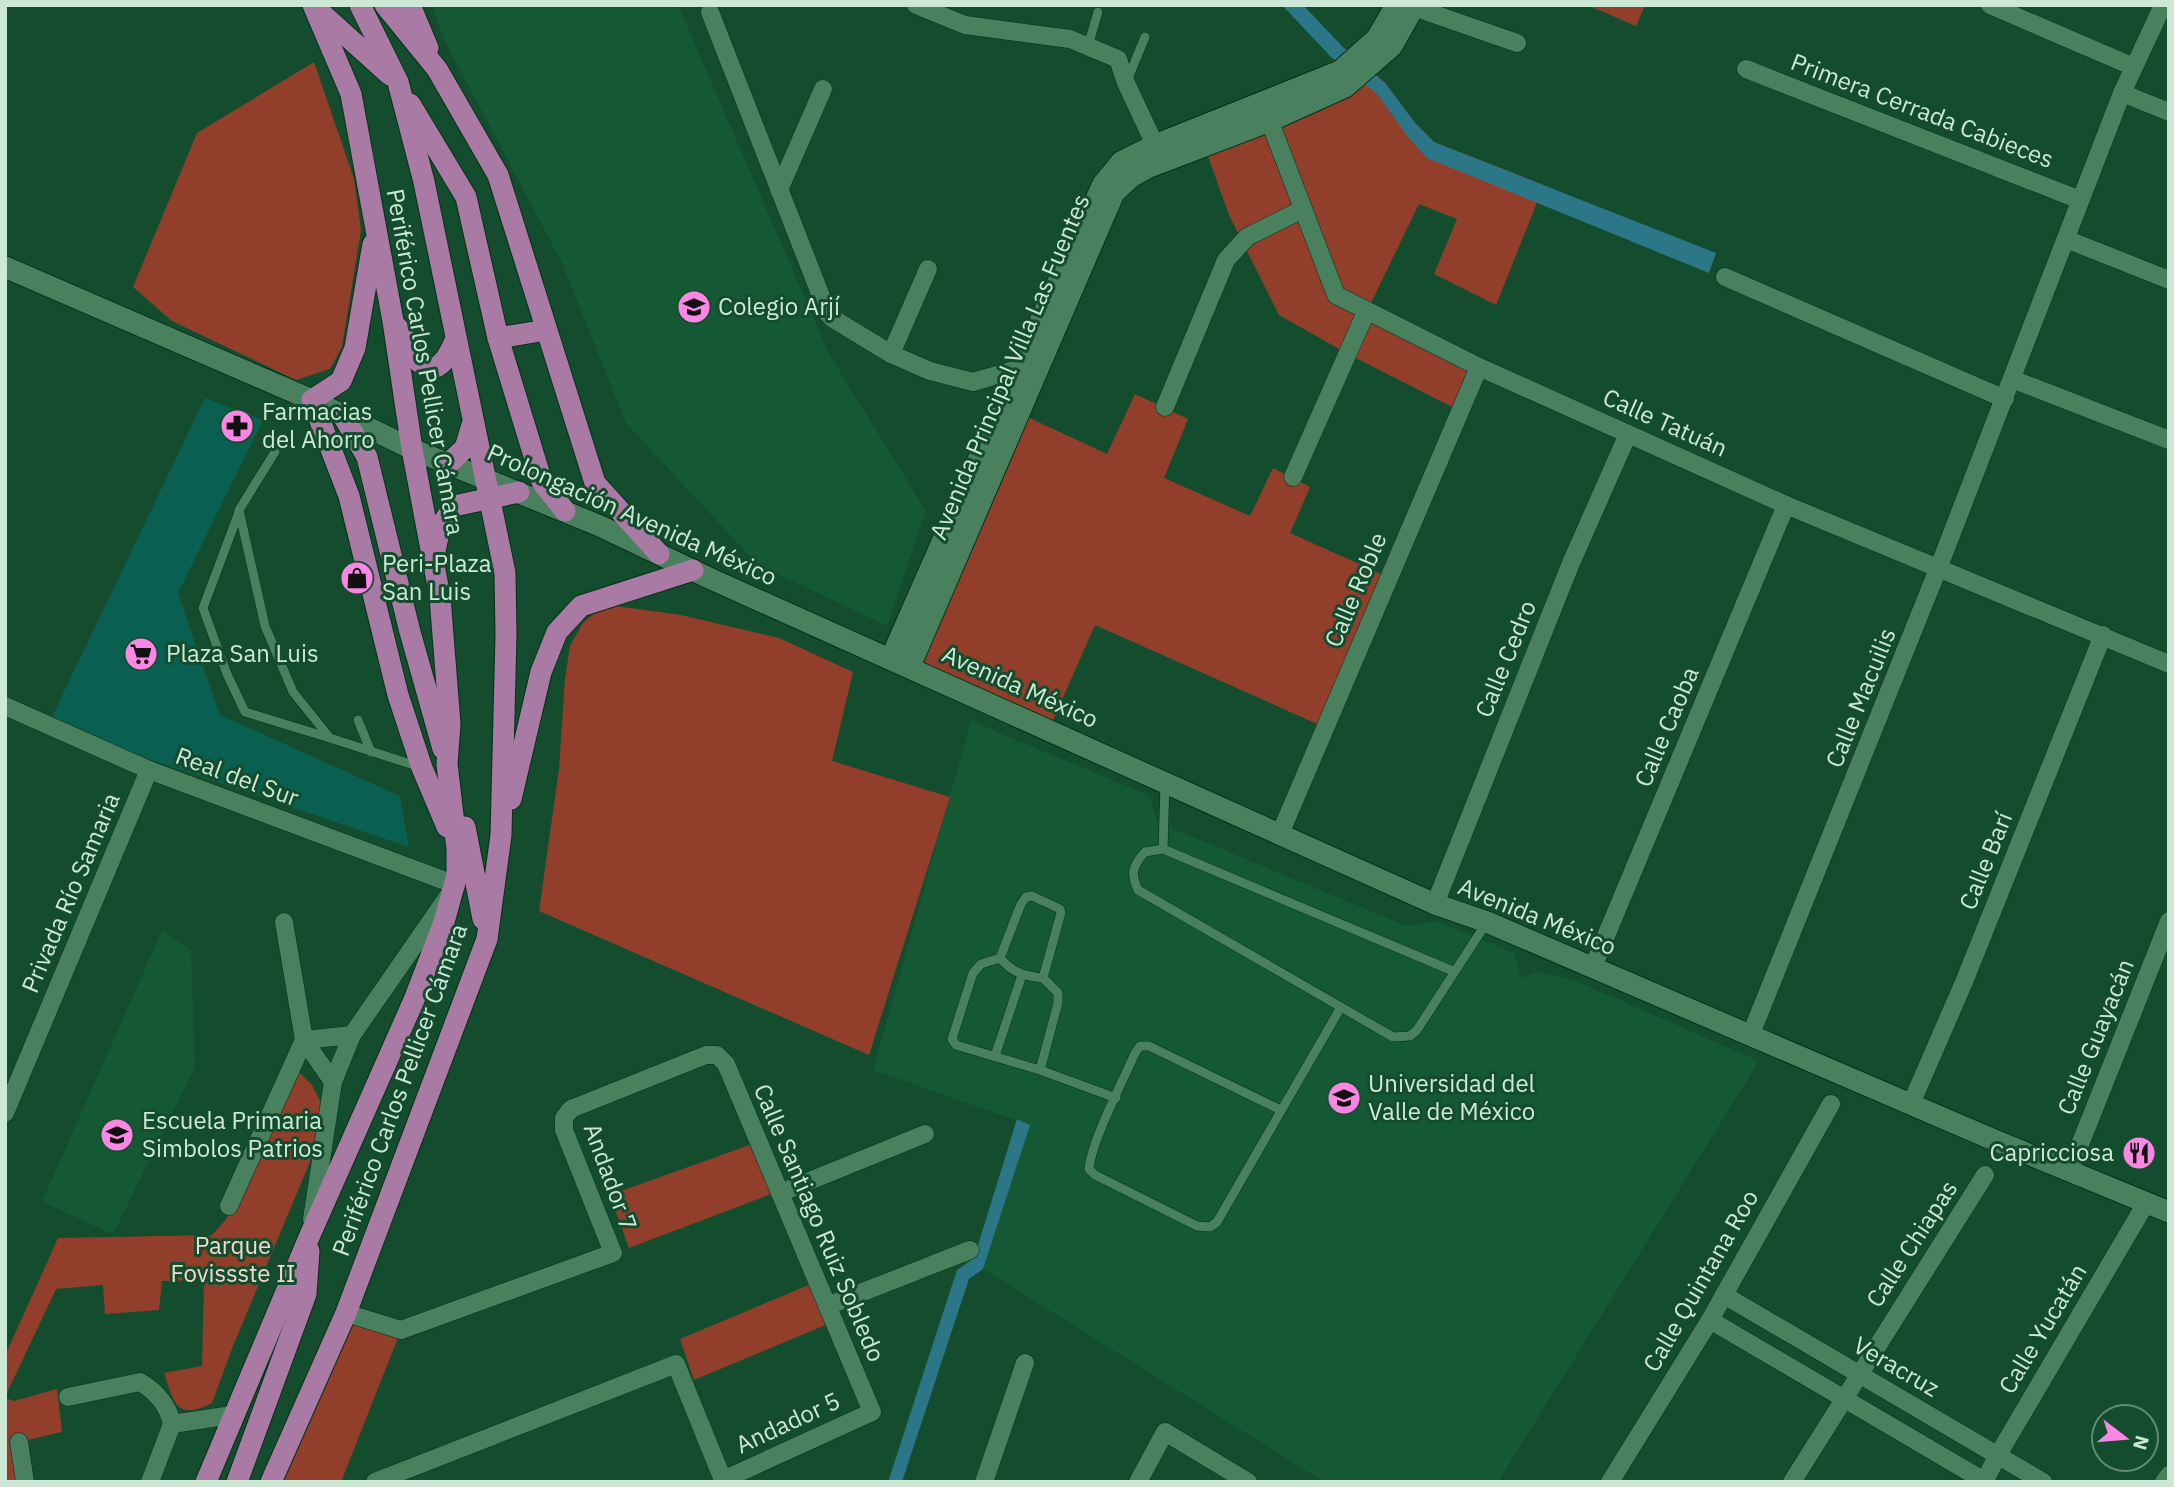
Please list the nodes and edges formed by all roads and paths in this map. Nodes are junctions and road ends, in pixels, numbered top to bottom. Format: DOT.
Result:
graph roads {
  1 [pos="360,5"];
  2 [pos="385,5"];
  3 [pos="410,5"];
  4 [pos="916,5"];
  5 [pos="1990,5"];
  6 [pos="2163,5"];
  7 [pos="313,6"];
  8 [pos="1408,6"];
  9 [pos="710,12"];
  10 [pos="1098,12"];
  11 [pos="1145,37"];
  12 [pos="1517,43"];
  13 [pos="1088,46"];
  14 [pos="2134,67"];
  15 [pos="437,69"];
  16 [pos="1746,69"];
  17 [pos="398,82"];
  18 [pos="1126,83"];
  19 [pos="823,89"];
  20 [pos="2122,93"];
  21 [pos="1266,112"];
  22 [pos="2169,112"];
  23 [pos="1156,145"];
  24 [pos="779,190"];
  25 [pos="2080,200"];
  26 [pos="1303,209"];
  27 [pos="376,228"];
  28 [pos="2066,239"];
  29 [pos="6,269"];
  30 [pos="928,269"];
  31 [pos="1725,277"];
  32 [pos="2169,280"];
  33 [pos="1366,312"];
  34 [pos="393,321"];
  35 [pos="545,330"];
  36 [pos="498,338"];
  37 [pos="456,339"];
  38 [pos="891,354"];
  39 [pos="1479,367"];
  40 [pos="1018,369"];
  41 [pos="2012,379"];
  42 [pos="2005,399"];
  43 [pos="312,401"];
  44 [pos="1165,407"];
  45 [pos="342,414"];
  46 [pos="473,422"];
  47 [pos="1628,434"];
  48 [pos="2169,440"];
  49 [pos="412,449"];
  50 [pos="275,452"];
  51 [pos="449,463"];
  52 [pos="1293,477"];
  53 [pos="487,488"];
  54 [pos="1786,505"];
  55 [pos="239,510"];
  56 [pos="565,511"];
  57 [pos="659,554"];
  58 [pos="434,560"];
  59 [pos="1938,569"];
  60 [pos="693,570"];
  61 [pos="2103,635"];
  62 [pos="901,662"];
  63 [pos="2169,664"];
  64 [pos="447,678"];
  65 [pos="425,685"];
  66 [pos="398,695"];
  67 [pos="5,706"];
  68 [pos="358,720"];
  69 [pos="330,738"];
  70 [pos="371,752"];
  71 [pos="447,764"];
  72 [pos="422,768"];
  73 [pos="149,770"];
  74 [pos="1165,782"];
  75 [pos="1280,834"];
  76 [pos="501,835"];
  77 [pos="457,849"];
  78 [pos="1163,849"];
  79 [pos="463,877"];
  80 [pos="1435,904"];
  81 [pos="2169,921"];
  82 [pos="284,922"];
  83 [pos="1487,922"];
  84 [pos="487,939"];
  85 [pos="1000,958"];
  86 [pos="1592,967"];
  87 [pos="1453,971"];
  88 [pos="1021,975"];
  89 [pos="1043,978"];
  90 [pos="1340,1007"];
  91 [pos="1751,1034"];
  92 [pos="352,1035"];
  93 [pos="304,1040"];
  94 [pos="995,1056"];
  95 [pos="1040,1070"];
  96 [pos="333,1082"];
  97 [pos="1116,1098"];
  98 [pos="1832,1104"];
  99 [pos="1911,1104"];
  100 [pos="1281,1110"];
  101 [pos="5,1113"];
  102 [pos="564,1118"];
  103 [pos="925,1135"];
  104 [pos="2069,1172"];
  105 [pos="1985,1175"];
  106 [pos="780,1193"];
  107 [pos="2146,1203"];
  108 [pos="229,1206"];
  109 [pos="2169,1212"];
  110 [pos="310,1235"];
  111 [pos="970,1250"];
  112 [pos="1724,1294"];
  113 [pos="827,1306"];
  114 [pos="346,1313"];
  115 [pos="1710,1320"];
  116 [pos="1025,1363"];
  117 [pos="1858,1374"];
  118 [pos="68,1396"];
  119 [pos="1844,1399"];
  120 [pos="872,1412"];
  121 [pos="232,1415"];
  122 [pos="172,1424"];
  123 [pos="19,1442"];
  124 [pos="1998,1455"];
  125 [pos="2169,1475"];
  126 [pos="1985,1481"];
  127 [pos="25,1482"];
  128 [pos="150,1482"];
  129 [pos="205,1482"];
  130 [pos="237,1482"];
  131 [pos="271,1482"];
  132 [pos="375,1482"];
  133 [pos="984,1482"];
  134 [pos="1138,1482"];
  135 [pos="1248,1482"];
  136 [pos="1611,1482"];
  137 [pos="1791,1482"];
  138 [pos="2043,1482"];
  139 [pos="2164,1482"];
  1 -- 17 [label="main road, Periférico Carlos Pellicer Cámara"];
  2 -- 15 [label="main road"];
  3 -- 15 [label="main road"];
  4 -- 13 [label="street"];
  5 -- 14 [label="street"];
  6 -- 14 [label="street, Calle Macuilis"];
  7 -- 17 [label="main road"];
  7 -- 27 [label="main road, Periférico Carlos Pellicer Cámara"];
  8 -- 12 [label="street"];
  8 -- 21 [label="main road, Avenida Principal Villa Las Fuentes"];
  9 -- 24 [label="street"];
  10 -- 13 [label="lane"];
  11 -- 18 [label="lane"];
  13 -- 18 [label="street"];
  14 -- 20 [label="street, Calle Macuilis"];
  15 -- 35 [label="main road"];
  16 -- 25 [label="street, Primera Cerrada Cabieces"];
  17 -- 36 [label="main road"];
  17 -- 37 [label="main road, Periférico Carlos Pellicer Cámara"];
  18 -- 23 [label="street"];
  19 -- 24 [label="street"];
  20 -- 22 [label="street"];
  20 -- 25 [label="street, Calle Macuilis"];
  21 -- 23 [label="main road, Avenida Principal Villa Las Fuentes"];
  21 -- 26 [label="street, Calle Tatuán"];
  21 -- 62 [label="main road, Avenida Principal Villa Las Fuentes"];
  23 -- 40 [label="main road, Avenida Principal Villa Las Fuentes"];
  24 -- 38 [label="street"];
  25 -- 28 [label="street, Calle Macuilis"];
  26 -- 33 [label="street, Calle Tatuán"];
  26 -- 44 [label="street"];
  27 -- 34 [label="main road, Periférico Carlos Pellicer Cámara"];
  27 -- 43 [label="main road"];
  28 -- 32 [label="street"];
  28 -- 41 [label="street, Calle Macuilis"];
  29 -- 43 [label="main road, Prolongación Avenida México"];
  30 -- 38 [label="street"];
  31 -- 42 [label="street"];
  33 -- 39 [label="street, Calle Tatuán"];
  33 -- 52 [label="street"];
  34 -- 37 [label="main road"];
  34 -- 49 [label="main road, Periférico Carlos Pellicer Cámara"];
  35 -- 36 [label="main road"];
  35 -- 57 [label="main road"];
  36 -- 56 [label="main road"];
  37 -- 46 [label="main road, Periférico Carlos Pellicer Cámara"];
  38 -- 40 [label="street"];
  39 -- 47 [label="street, Calle Tatuán"];
  39 -- 75 [label="street, Calle Roble"];
  40 -- 62 [label="main road, Avenida Principal Villa Las Fuentes"];
  41 -- 42 [label="street, Calle Macuilis"];
  41 -- 48 [label="street"];
  42 -- 59 [label="street, Calle Macuilis"];
  43 -- 45 [label="main road, Prolongación Avenida México"];
  43 -- 66 [label="main road"];
  45 -- 49 [label="main road, Prolongación Avenida México"];
  45 -- 65 [label="main road"];
  46 -- 51 [label="main road"];
  46 -- 53 [label="main road, Periférico Carlos Pellicer Cámara"];
  47 -- 54 [label="street, Calle Tatuán"];
  47 -- 80 [label="street, Calle Cedro"];
  49 -- 51 [label="main road, Prolongación Avenida México"];
  49 -- 58 [label="main road, Periférico Carlos Pellicer Cámara"];
  50 -- 55 [label="lane"];
  51 -- 53 [label="main road, Prolongación Avenida México"];
  53 -- 56 [label="main road, Prolongación Avenida México"];
  53 -- 58 [label="main road"];
  53 -- 76 [label="main road, Periférico Carlos Pellicer Cámara"];
  54 -- 59 [label="street, Calle Tatuán"];
  54 -- 86 [label="street, Calle Caoba"];
  55 -- 69 [label="lane"];
  55 -- 69 [label="lane"];
  56 -- 57 [label="main road, Prolongación Avenida México"];
  57 -- 60 [label="main road, Prolongación Avenida México"];
  58 -- 64 [label="main road, Periférico Carlos Pellicer Cámara"];
  59 -- 61 [label="street, Calle Tatuán"];
  59 -- 91 [label="street, Calle Macuilis"];
  60 -- 62 [label="main road, Prolongación Avenida México"];
  60 -- 76 [label="main road"];
  61 -- 63 [label="street, Calle Tatuán"];
  61 -- 99 [label="street, Calle Barí"];
  62 -- 74 [label="main road, Avenida México"];
  64 -- 65 [label="main road"];
  64 -- 71 [label="main road, Periférico Carlos Pellicer Cámara"];
  65 -- 66 [label="main road"];
  65 -- 71 [label="main road"];
  66 -- 72 [label="main road"];
  67 -- 73 [label="street, Real del Sur"];
  68 -- 70 [label="lane"];
  69 -- 70 [label="lane"];
  70 -- 72 [label="lane"];
  71 -- 77 [label="main road, Periférico Carlos Pellicer Cámara"];
  71 -- 79 [label="main road"];
  72 -- 77 [label="main road"];
  73 -- 79 [label="street, Real del Sur"];
  73 -- 101 [label="street, Privada Río Samaria"];
  74 -- 75 [label="main road, Avenida México"];
  74 -- 78 [label="lane"];
  75 -- 80 [label="main road, Avenida México"];
  76 -- 84 [label="main road, Periférico Carlos Pellicer Cámara"];
  77 -- 79 [label="main road, Periférico Carlos Pellicer Cámara"];
  78 -- 87 [label="lane"];
  78 -- 90 [label="lane"];
  79 -- 84 [label="main road"];
  79 -- 92 [label="street"];
  79 -- 110 [label="main road, Periférico Carlos Pellicer Cámara"];
  80 -- 83 [label="main road, Avenida México"];
  81 -- 104 [label="street, Calle Guayacán"];
  82 -- 93 [label="street"];
  83 -- 86 [label="main road, Avenida México"];
  83 -- 87 [label="lane"];
  84 -- 114 [label="main road, Periférico Carlos Pellicer Cámara"];
  85 -- 88 [label="lane"];
  85 -- 89 [label="lane"];
  85 -- 94 [label="lane"];
  86 -- 91 [label="main road, Avenida México"];
  87 -- 90 [label="lane"];
  88 -- 89 [label="lane"];
  88 -- 94 [label="lane"];
  89 -- 95 [label="lane"];
  90 -- 100 [label="lane"];
  91 -- 99 [label="main road, Avenida México"];
  92 -- 93 [label="street"];
  92 -- 96 [label="street"];
  93 -- 96 [label="street"];
  93 -- 108 [label="street"];
  94 -- 95 [label="lane"];
  95 -- 97 [label="lane"];
  96 -- 110 [label="street"];
  97 -- 100 [label="lane"];
  97 -- 100 [label="lane"];
  98 -- 112 [label="street, Calle Quintana Roo"];
  99 -- 104 [label="main road, Avenida México"];
  102 -- 106 [label="street, Calle Santiago Ruiz Sobledo"];
  102 -- 114 [label="street, Andador 7"];
  103 -- 106 [label="street"];
  104 -- 107 [label="main road, Avenida México"];
  105 -- 117 [label="street, Calle Chiapas"];
  106 -- 113 [label="street, Calle Santiago Ruiz Sobledo"];
  107 -- 109 [label="main road, Avenida México"];
  107 -- 124 [label="street, Calle Yucatán"];
  110 -- 121 [label="main road, Periférico Carlos Pellicer Cámara"];
  110 -- 130 [label="main road"];
  111 -- 113 [label="street"];
  112 -- 115 [label="street, Calle Quintana Roo"];
  112 -- 117 [label="street, Veracruz"];
  113 -- 120 [label="street, Calle Santiago Ruiz Sobledo"];
  114 -- 131 [label="main road, Periférico Carlos Pellicer Cámara"];
  115 -- 119 [label="street"];
  115 -- 136 [label="street, Calle Quintana Roo"];
  116 -- 133 [label="street"];
  117 -- 119 [label="street, Calle Chiapas"];
  117 -- 124 [label="street, Veracruz"];
  118 -- 122 [label="street"];
  119 -- 126 [label="street"];
  119 -- 137 [label="street, Calle Chiapas"];
  120 -- 132 [label="street, Andador 5"];
  121 -- 122 [label="street"];
  121 -- 129 [label="main road, Periférico Carlos Pellicer Cámara"];
  122 -- 128 [label="street"];
  123 -- 127 [label="street"];
  124 -- 126 [label="street, Calle Yucatán"];
  124 -- 138 [label="street, Veracruz"];
  125 -- 139 [label="street"];
  134 -- 135 [label="street"];
}
